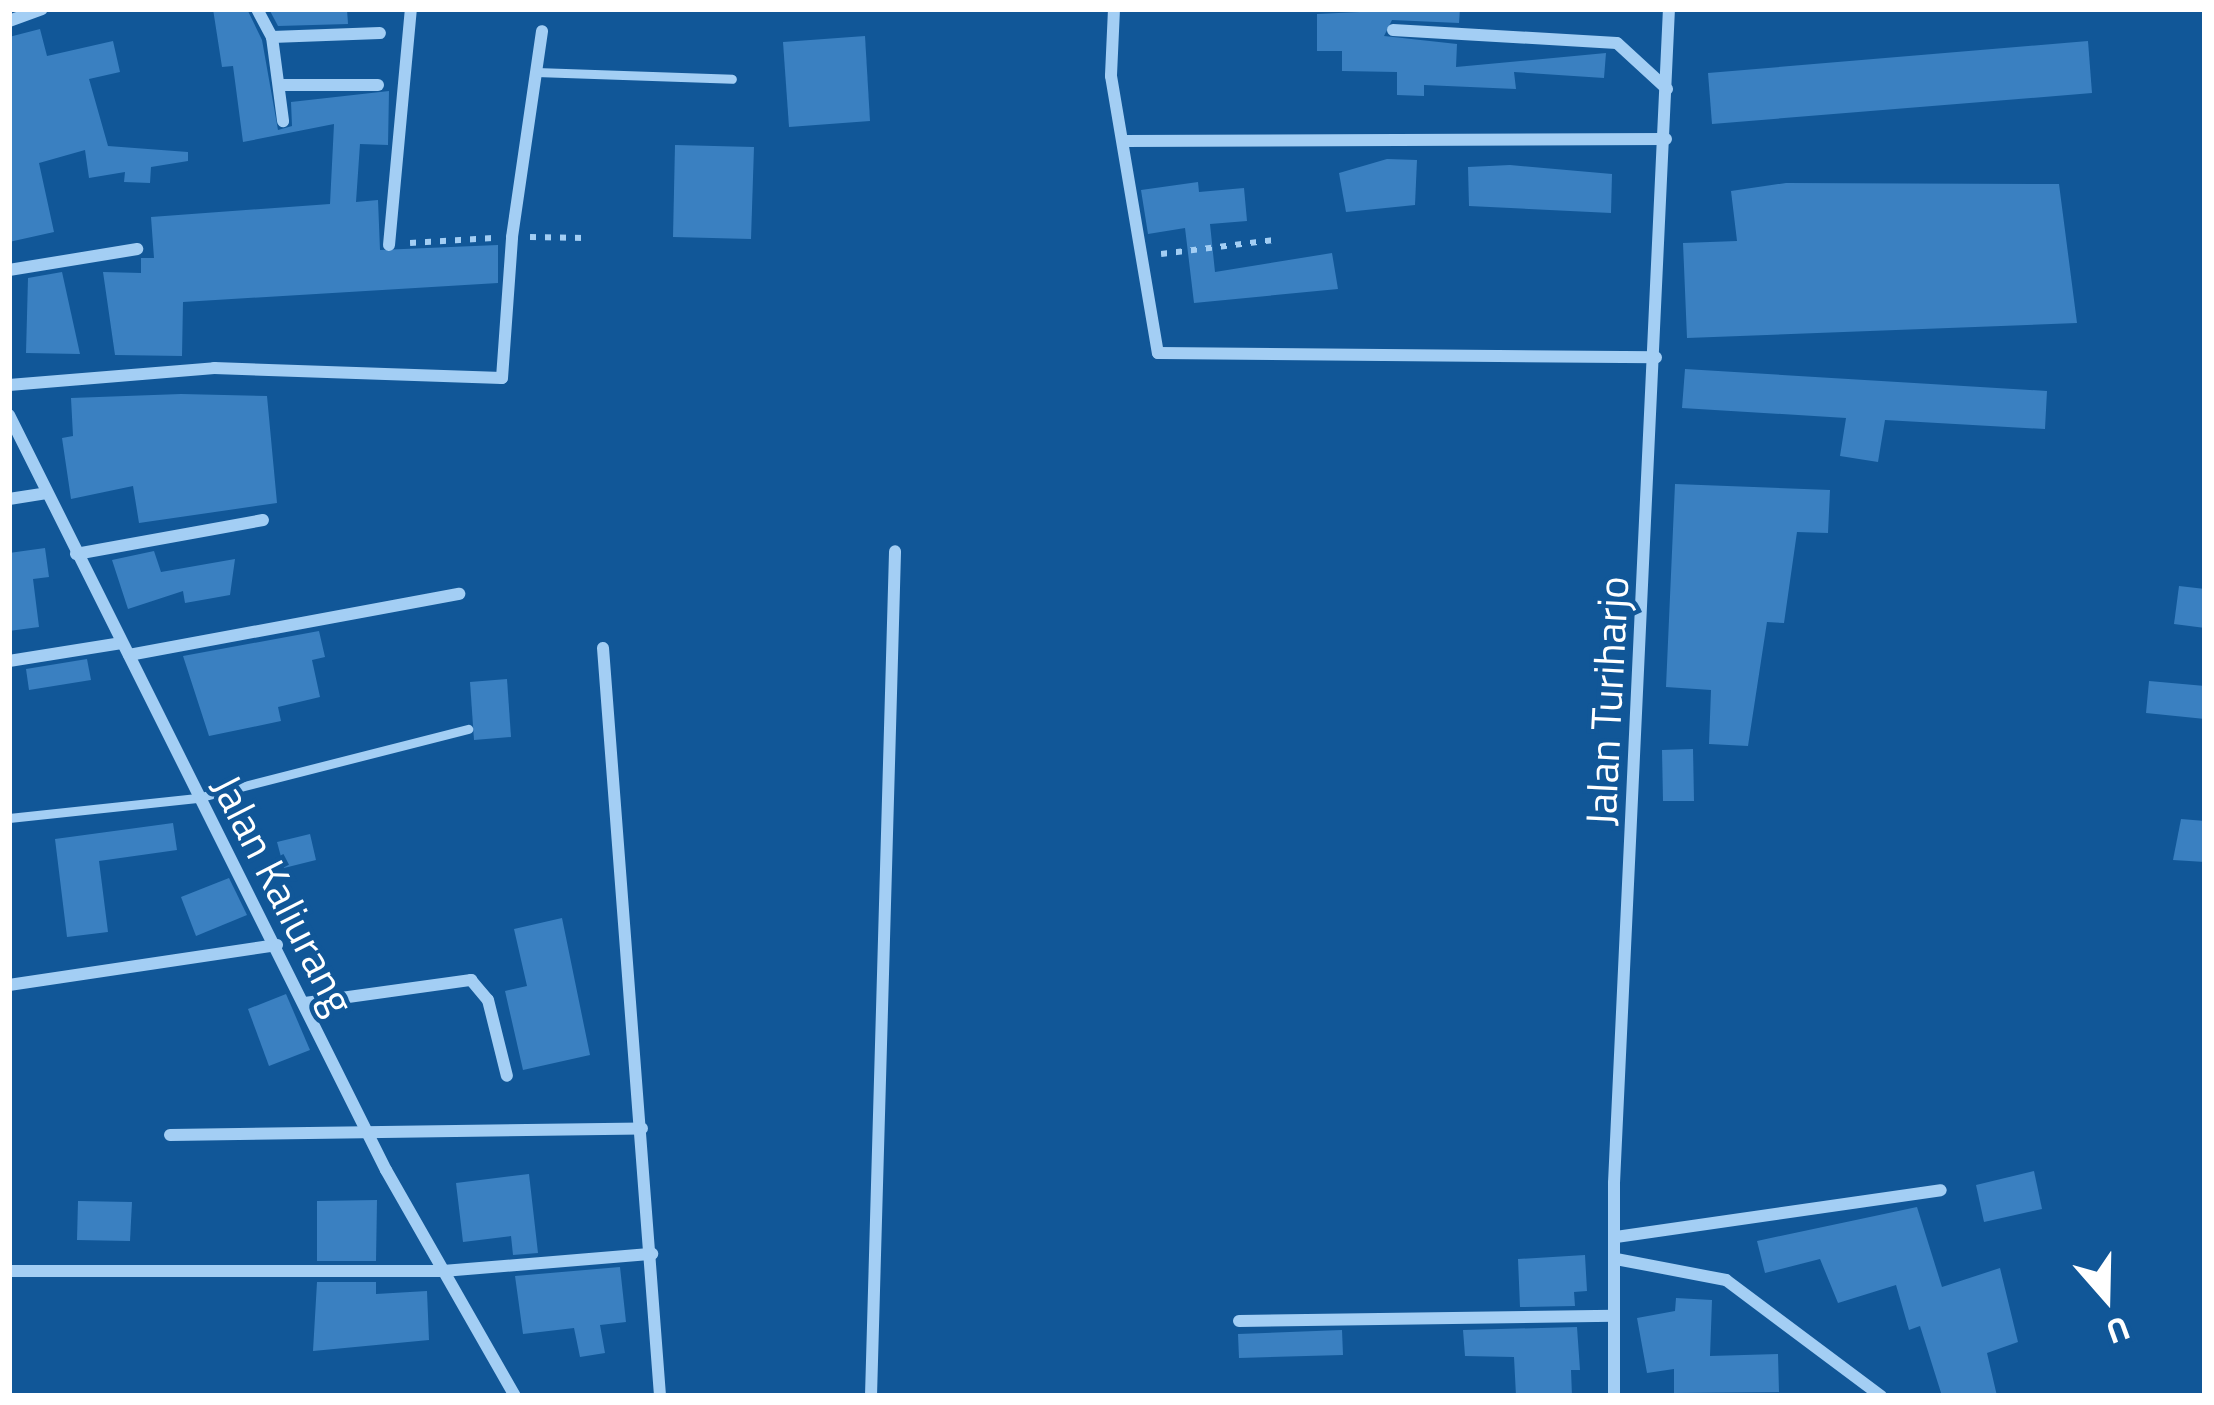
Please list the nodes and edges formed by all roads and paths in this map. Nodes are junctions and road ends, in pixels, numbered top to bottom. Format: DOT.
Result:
graph roads {
  1 [pos="42,9"];
  2 [pos="257,9"];
  3 [pos="411,9"];
  4 [pos="1114,9"];
  5 [pos="1669,9"];
  6 [pos="9,21"];
  7 [pos="1393,30"];
  8 [pos="542,31"];
  9 [pos="380,33"];
  10 [pos="272,37"];
  11 [pos="536,72"];
  12 [pos="732,79"];
  13 [pos="279,85"];
  14 [pos="378,85"];
  15 [pos="1667,89"];
  16 [pos="283,121"];
  17 [pos="1666,139"];
  18 [pos="1124,141"];
  19 [pos="512,237"];
  20 [pos="586,238"];
  21 [pos="1273,240"];
  22 [pos="389,245"];
  23 [pos="137,250"];
  24 [pos="1139,257"];
  25 [pos="9,270"];
  26 [pos="1656,357"];
  27 [pos="9,385"];
  28 [pos="9,415"];
  29 [pos="47,493"];
  30 [pos="9,499"];
  31 [pos="262,520"];
  32 [pos="895,551"];
  33 [pos="76,554"];
  34 [pos="459,594"];
  35 [pos="603,648"];
  36 [pos="126,649"];
  37 [pos="9,662"];
  38 [pos="468,729"];
  39 [pos="197,798"];
  40 [pos="9,818"];
  41 [pos="277,945"];
  42 [pos="9,985"];
  43 [pos="305,1003"];
  44 [pos="507,1076"];
  45 [pos="642,1128"];
  46 [pos="170,1135"];
  47 [pos="369,1137"];
  48 [pos="1941,1190"];
  49 [pos="1616,1237"];
  50 [pos="652,1254"];
  51 [pos="1616,1259"];
  52 [pos="9,1271"];
  53 [pos="443,1271"];
  54 [pos="1614,1316"];
  55 [pos="1239,1321"];
  56 [pos="515,1396"];
  57 [pos="660,1396"];
  58 [pos="871,1396"];
  59 [pos="1614,1396"];
  60 [pos="1881,1396"];
  1 -- 6 [label="street"];
  2 -- 10 [label="street"];
  3 -- 22 [label="street"];
  4 -- 18 [label="street"];
  5 -- 15 [label="street, Jalan Turiharjo"];
  7 -- 15 [label="street"];
  8 -- 11 [label="street"];
  9 -- 10 [label="street"];
  10 -- 13 [label="street"];
  11 -- 12 [label="lane"];
  11 -- 19 [label="street"];
  13 -- 14 [label="street"];
  13 -- 16 [label="street"];
  15 -- 17 [label="street, Jalan Turiharjo"];
  17 -- 18 [label="street"];
  17 -- 26 [label="street, Jalan Turiharjo"];
  18 -- 24 [label="street"];
  19 -- 20 [label="path"];
  19 -- 22 [label="path"];
  19 -- 27 [label="street"];
  21 -- 24 [label="path"];
  23 -- 25 [label="street"];
  24 -- 26 [label="street"];
  26 -- 49 [label="street, Jalan Turiharjo"];
  28 -- 29 [label="street, Jalan Kaliurang"];
  29 -- 30 [label="street"];
  29 -- 33 [label="street, Jalan Kaliurang"];
  31 -- 33 [label="street"];
  32 -- 58 [label="street"];
  33 -- 36 [label="street, Jalan Kaliurang"];
  34 -- 36 [label="street"];
  35 -- 45 [label="street"];
  36 -- 37 [label="street"];
  36 -- 39 [label="street, Jalan Kaliurang"];
  38 -- 39 [label="lane"];
  39 -- 40 [label="lane"];
  39 -- 41 [label="street, Jalan Kaliurang"];
  41 -- 42 [label="street"];
  41 -- 43 [label="street, Jalan Kaliurang"];
  43 -- 44 [label="street"];
  43 -- 47 [label="street, Jalan Kaliurang"];
  45 -- 47 [label="street"];
  45 -- 50 [label="street"];
  46 -- 47 [label="street"];
  47 -- 53 [label="street, Jalan Kaliurang"];
  48 -- 49 [label="street"];
  49 -- 51 [label="street, Jalan Turiharjo"];
  50 -- 53 [label="street"];
  50 -- 57 [label="street"];
  51 -- 54 [label="street, Jalan Turiharjo"];
  51 -- 60 [label="street"];
  52 -- 53 [label="street"];
  53 -- 56 [label="street, Jalan Kaliurang"];
  54 -- 55 [label="street"];
  54 -- 59 [label="street, Jalan Turiharjo"];
}
